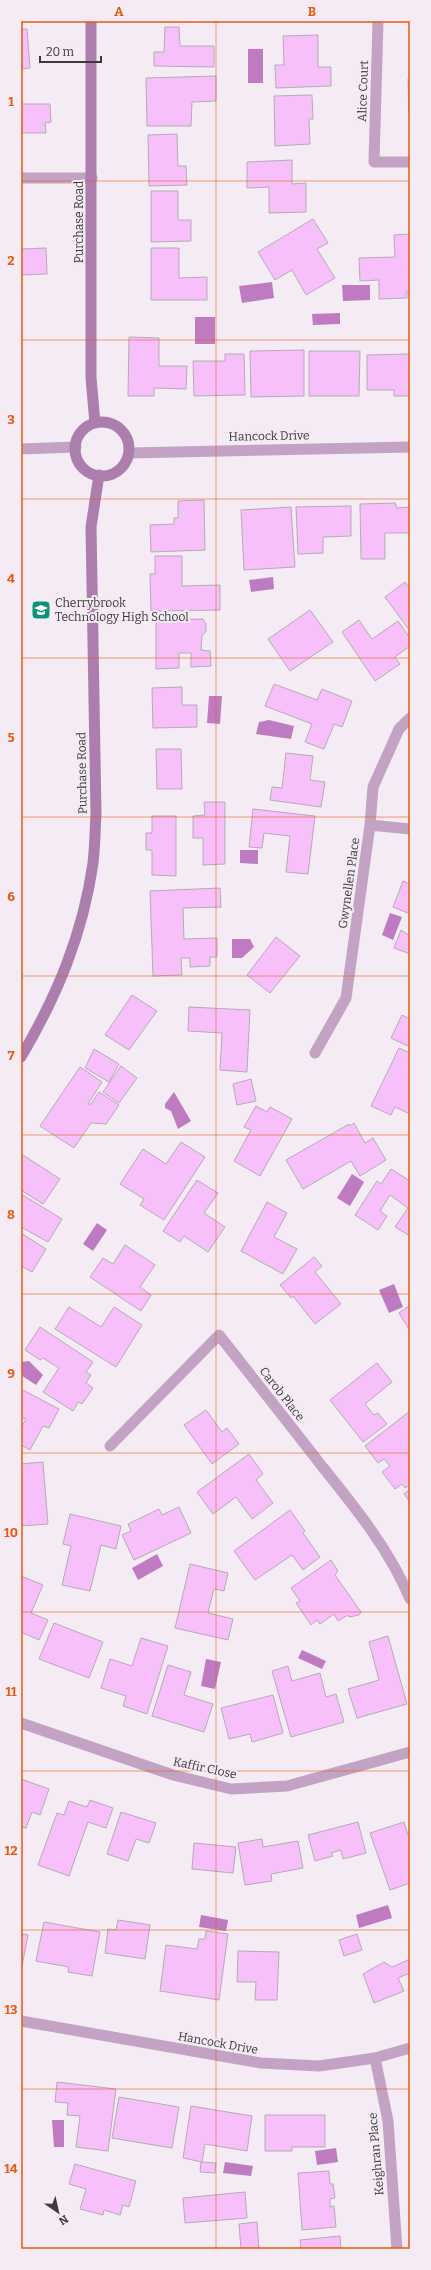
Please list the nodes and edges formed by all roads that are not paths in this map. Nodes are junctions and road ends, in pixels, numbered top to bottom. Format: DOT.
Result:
graph roads {
  1 [pos="91,21"];
  2 [pos="378,21"];
  3 [pos="410,162"];
  4 [pos="21,178"];
  5 [pos="92,178"];
  6 [pos="94,423"];
  7 [pos="76,447"];
  8 [pos="410,448"];
  9 [pos="21,449"];
  10 [pos="129,453"];
  11 [pos="99,475"];
  12 [pos="410,718"];
  13 [pos="370,825"];
  14 [pos="410,829"];
  15 [pos="22,1051"];
  16 [pos="315,1053"];
  17 [pos="110,1446"];
  18 [pos="410,1599"];
  19 [pos="21,1723"];
  20 [pos="410,1752"];
  21 [pos="21,2023"];
  22 [pos="410,2048"];
  23 [pos="375,2058"];
  24 [pos="397,2249"];
  1 -- 5 [label="main road, Purchase Road"];
  2 -- 3 [label="street, Alice Court"];
  4 -- 5 [label="street"];
  5 -- 6 [label="main road, Purchase Road"];
  6 -- 7 [label="main road"];
  6 -- 10 [label="main road"];
  7 -- 9 [label="street"];
  7 -- 11 [label="main road"];
  8 -- 10 [label="street, Hancock Drive"];
  10 -- 11 [label="main road"];
  11 -- 15 [label="main road, Purchase Road"];
  12 -- 13 [label="street, Gwynellen Place"];
  13 -- 14 [label="street"];
  13 -- 16 [label="street, Gwynellen Place"];
  17 -- 18 [label="street, Carob Place"];
  19 -- 20 [label="street, Kaffir Close"];
  21 -- 23 [label="street, Hancock Drive"];
  22 -- 23 [label="street, Hancock Drive"];
  23 -- 24 [label="street, Keighran Place"];
}
